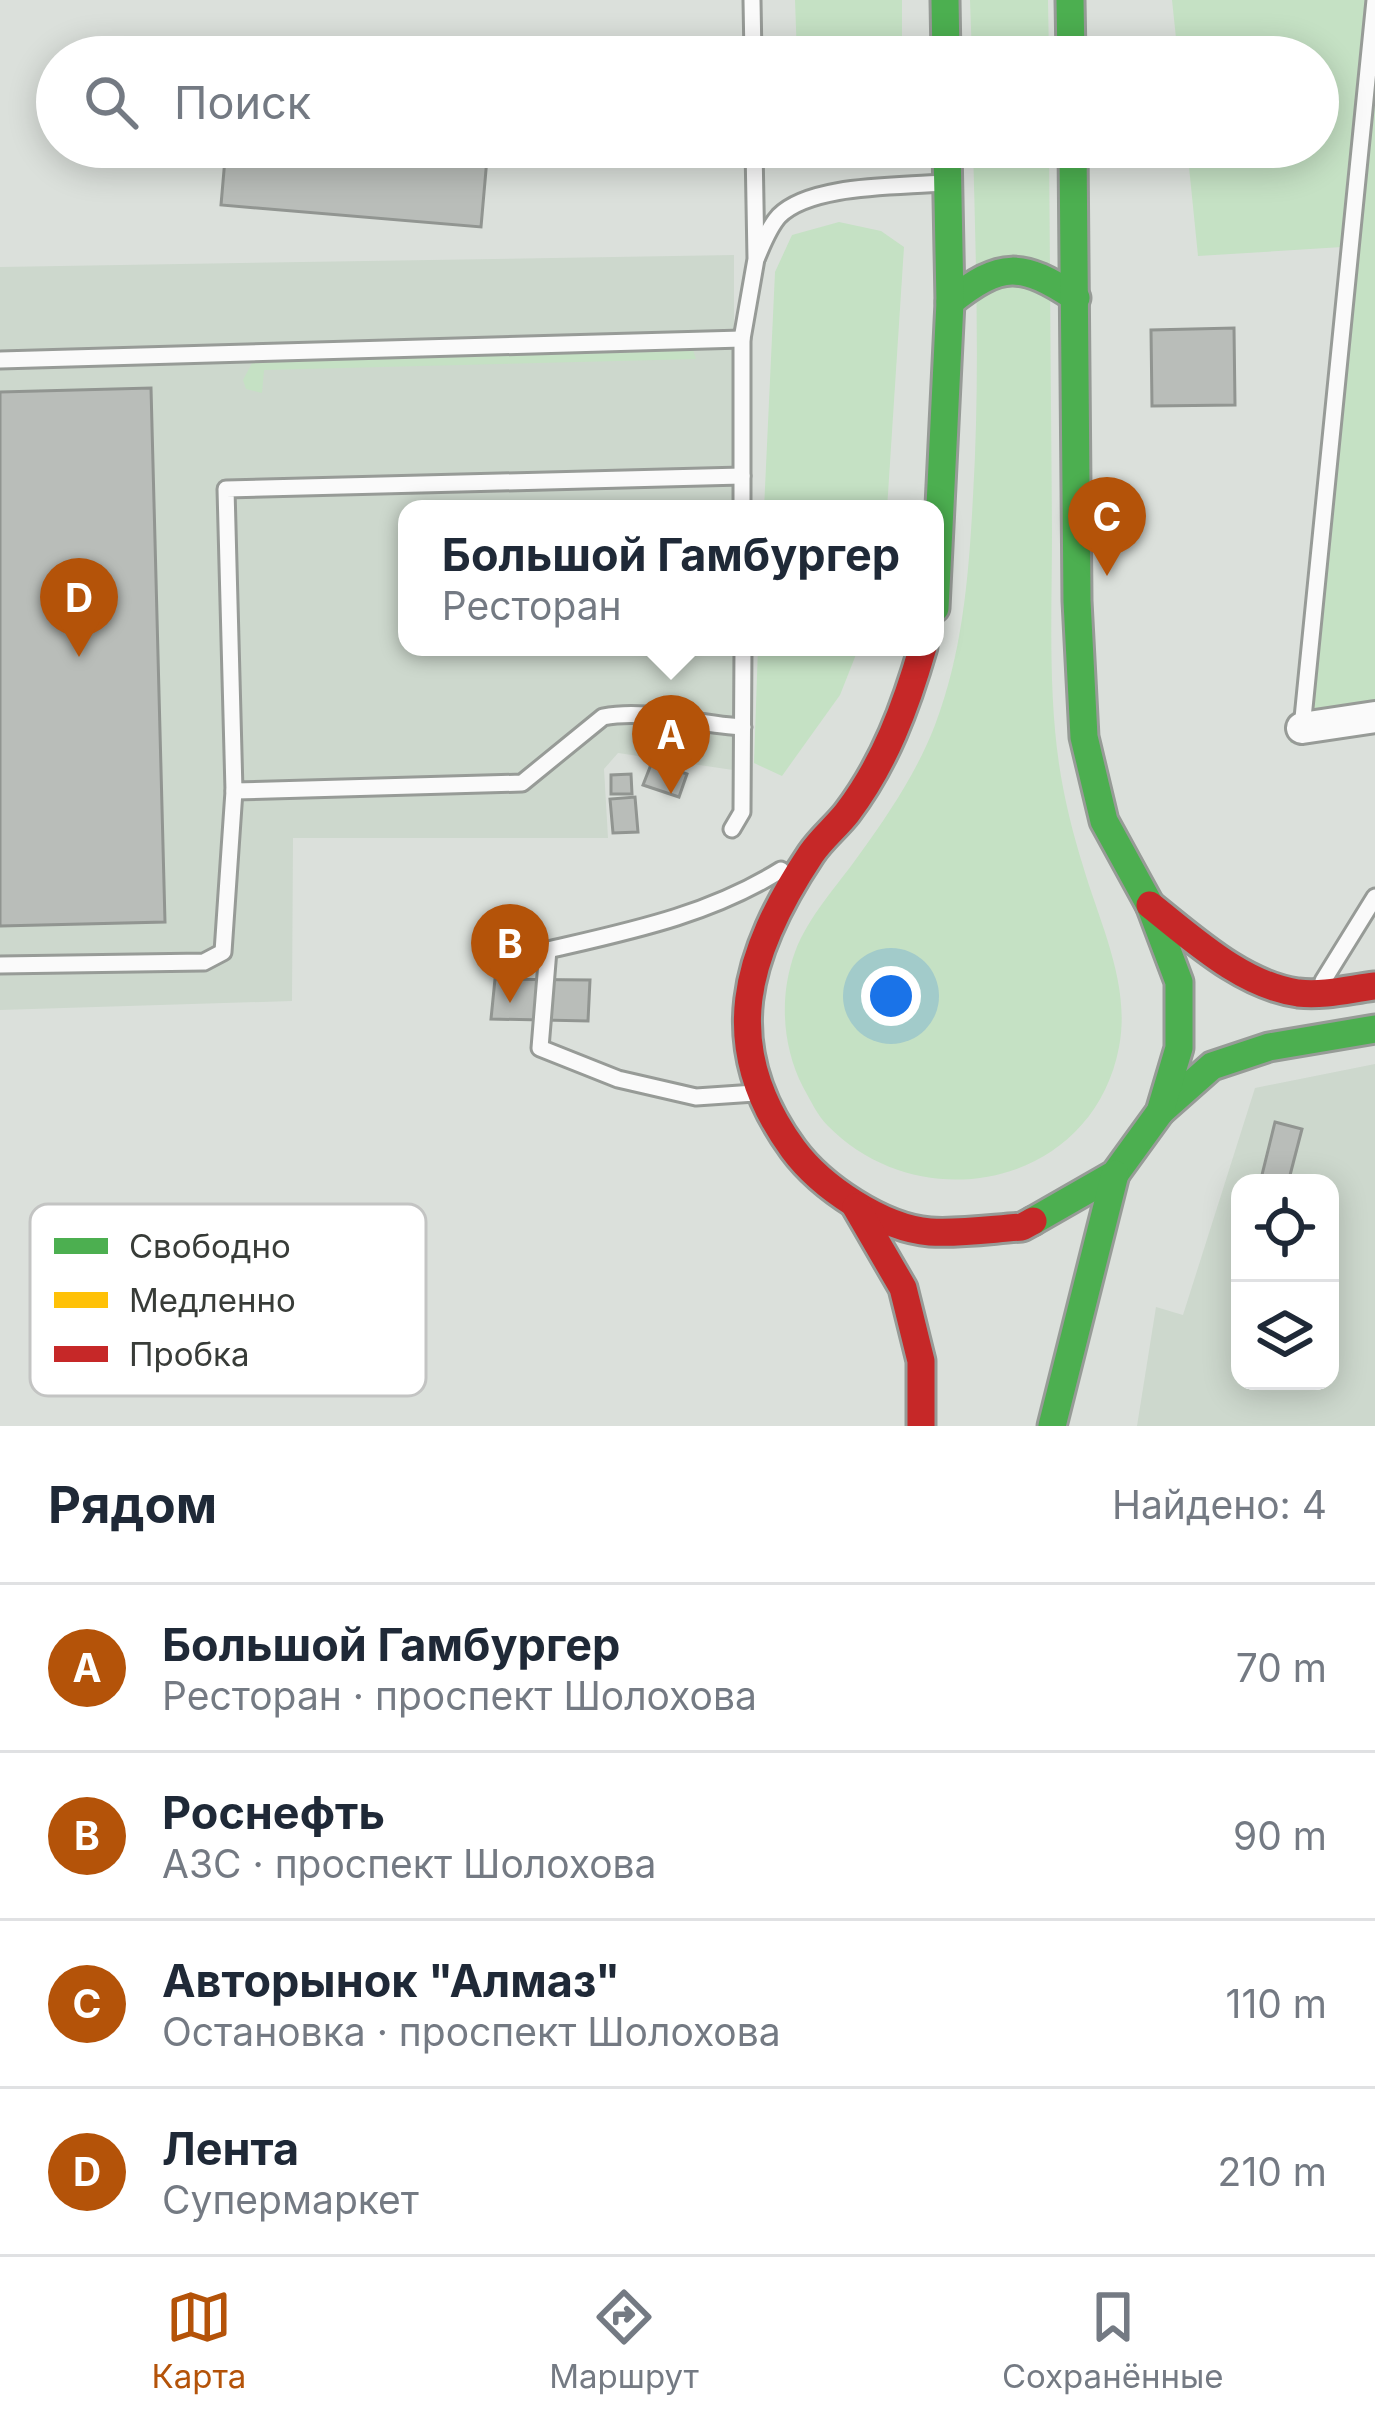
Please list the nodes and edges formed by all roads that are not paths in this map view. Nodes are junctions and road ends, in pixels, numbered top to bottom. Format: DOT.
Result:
graph roads {
  1 [pos="752,0"];
  2 [pos="945,0"];
  3 [pos="1070,0"];
  4 [pos="1375,0"];
  5 [pos="753,36"];
  6 [pos="946,36"];
  7 [pos="1071,36"];
  8 [pos="754,168"];
  9 [pos="948,168"];
  10 [pos="1073,168"];
  11 [pos="948,183"];
  12 [pos="756,260"];
  13 [pos="1076,298"];
  14 [pos="950,302"];
  15 [pos="742,339"];
  16 [pos="0,360"];
  17 [pos="742,476"];
  18 [pos="742,500"];
  19 [pos="940,500"];
  20 [pos="743,656"];
  21 [pos="920,656"];
  22 [pos="1375,717"];
  23 [pos="743,727"];
  24 [pos="1303,728"];
  25 [pos="234,790"];
  26 [pos="732,829"];
  27 [pos="814,849"];
  28 [pos="1375,897"];
  29 [pos="1150,905"];
  30 [pos="0,965"];
  31 [pos="1375,986"];
  32 [pos="1314,994"];
  33 [pos="1375,1029"];
  34 [pos="761,1093"];
  35 [pos="1160,1112"];
  36 [pos="1115,1174"];
  37 [pos="856,1207"];
  38 [pos="921,1426"];
  39 [pos="1052,1426"];
  1 -- 5 [label="lane"];
  2 -- 6 [label="main road"];
  3 -- 7 [label="main road"];
  4 -- 24 [label="lane"];
  8 -- 12 [label="lane"];
  9 -- 11 [label="main road"];
  10 -- 13 [label="main road"];
  11 -- 12 [label="lane"];
  11 -- 14 [label="main road"];
  12 -- 15 [label="lane"];
  13 -- 14 [label="main road"];
  13 -- 29 [label="main road"];
  14 -- 19 [label="main road"];
  15 -- 16 [label="lane"];
  15 -- 17 [label="lane"];
  17 -- 18 [label="lane"];
  17 -- 25 [label="lane"];
  20 -- 23 [label="lane"];
  21 -- 27 [label="main road"];
  22 -- 24 [label="street"];
  23 -- 25 [label="lane"];
  23 -- 26 [label="lane"];
  25 -- 30 [label="lane"];
  27 -- 34 [label="main road"];
  27 -- 34 [label="lane"];
  28 -- 32 [label="lane"];
  29 -- 32 [label="main road"];
  29 -- 35 [label="main road"];
  31 -- 32 [label="main road"];
  33 -- 35 [label="main road"];
  34 -- 37 [label="main road"];
  35 -- 36 [label="main road"];
  36 -- 37 [label="main road"];
  36 -- 39 [label="main road"];
  37 -- 38 [label="main road"];
}
